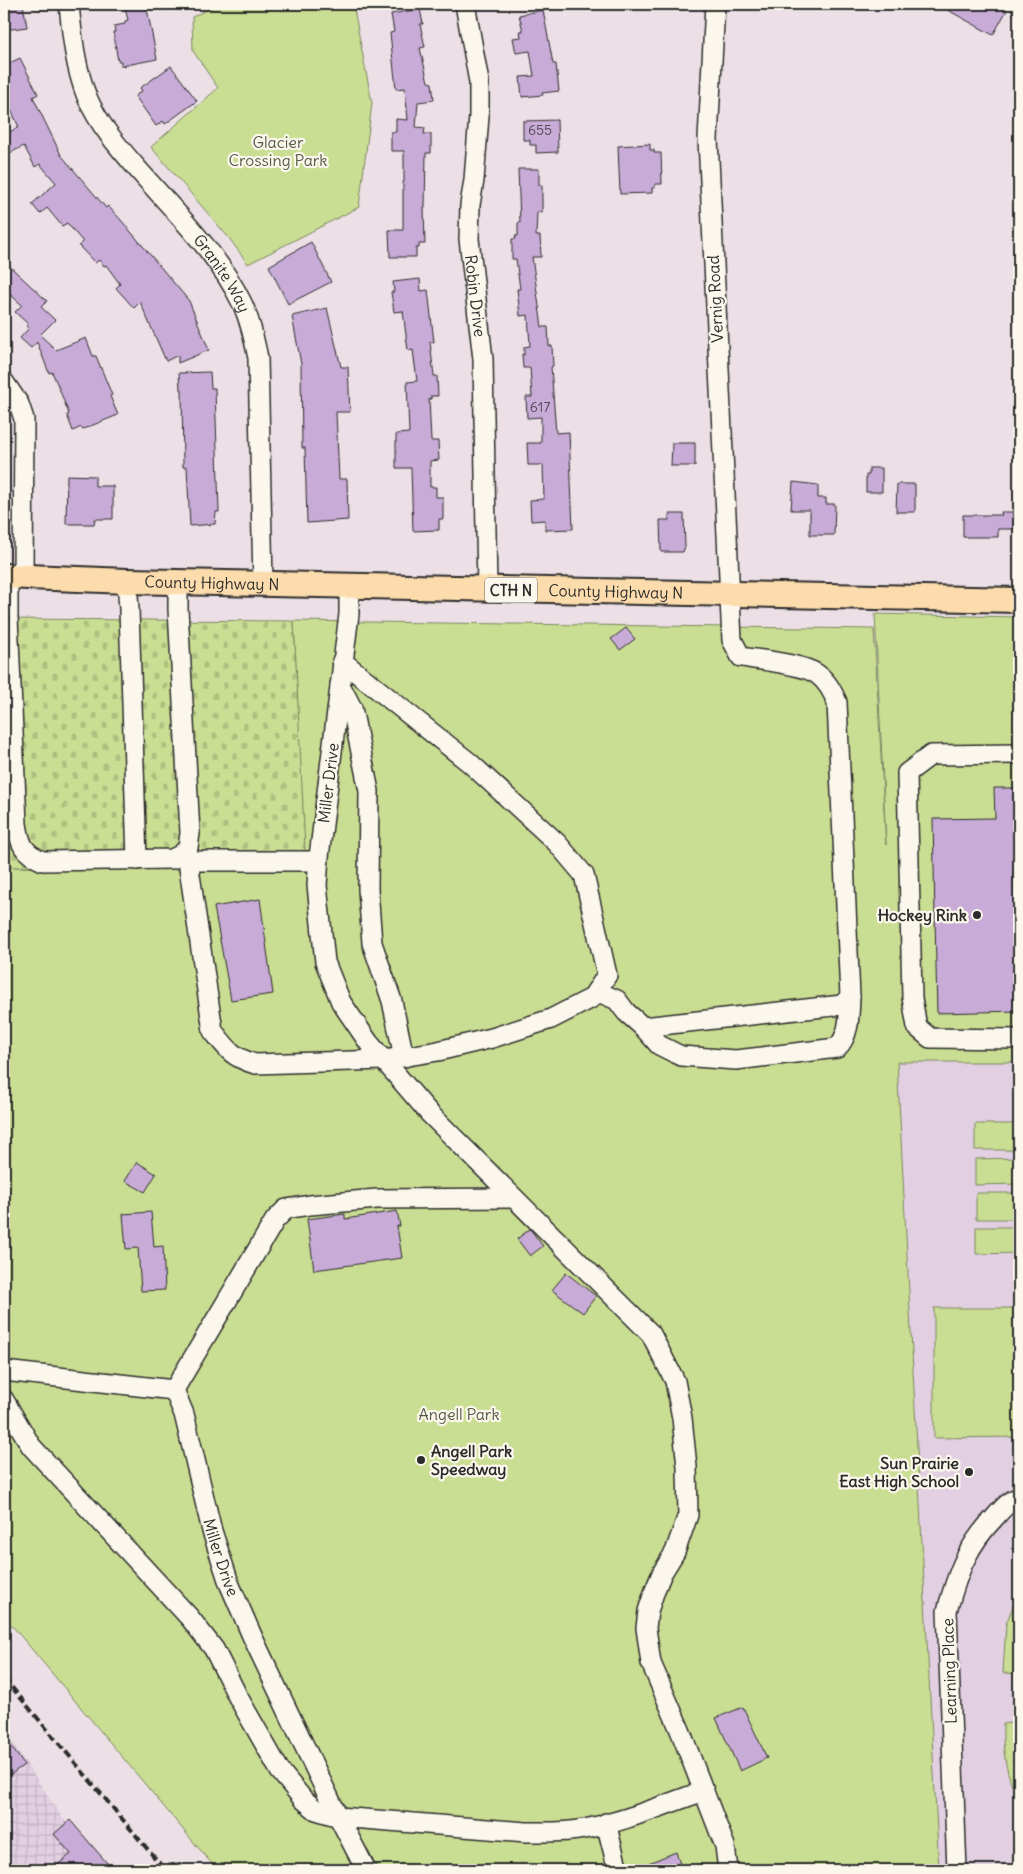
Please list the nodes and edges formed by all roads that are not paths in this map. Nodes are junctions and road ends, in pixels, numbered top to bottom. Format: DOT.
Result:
graph roads {
  1 [pos="69,4"];
  2 [pos="464,4"];
  3 [pos="715,4"];
  4 [pos="4,382"];
  5 [pos="12,576"];
  6 [pos="127,581"];
  7 [pos="178,581"];
  8 [pos="263,583"];
  9 [pos="349,586"];
  10 [pos="487,589"];
  11 [pos="729,594"];
  12 [pos="1019,600"];
  13 [pos="342,661"];
  14 [pos="340,685"];
  15 [pos="1019,754"];
  16 [pos="138,860"];
  17 [pos="318,861"];
  18 [pos="596,991"];
  19 [pos="850,997"];
  20 [pos="643,1027"];
  21 [pos="1019,1038"];
  22 [pos="404,1057"];
  23 [pos="384,1060"];
  24 [pos="514,1198"];
  25 [pos="4,1371"];
  26 [pos="174,1390"];
  27 [pos="4,1400"];
  28 [pos="1019,1497"];
  29 [pos="704,1791"];
  30 [pos="339,1817"];
  31 [pos="606,1823"];
  32 [pos="366,1870"];
  33 [pos="618,1870"];
  34 [pos="728,1870"];
  35 [pos="957,1870"];
  1 -- 8 [label="street, Granite Way"];
  2 -- 10 [label="street, Robin Drive"];
  3 -- 11 [label="street, Vernig Road"];
  4 -- 5 [label="street"];
  5 -- 6 [label="main road, County Highway N / CTH N"];
  5 -- 16 [label="street"];
  6 -- 7 [label="main road, County Highway N / CTH N"];
  6 -- 16 [label="street"];
  7 -- 8 [label="main road, County Highway N / CTH N"];
  7 -- 16 [label="street"];
  8 -- 9 [label="main road, County Highway N / CTH N"];
  9 -- 10 [label="main road, County Highway N / CTH N"];
  9 -- 13 [label="street, Miller Drive"];
  10 -- 11 [label="main road, County Highway N / CTH N"];
  11 -- 12 [label="main road, County Highway N / CTH N"];
  11 -- 19 [label="street, Vernig Road"];
  13 -- 14 [label="street, Miller Drive"];
  13 -- 18 [label="street"];
  14 -- 17 [label="street, Miller Drive"];
  14 -- 22 [label="street"];
  15 -- 21 [label="street"];
  17 -- 23 [label="street, Miller Drive"];
  17 -- 23 [label="street"];
  18 -- 20 [label="street"];
  18 -- 22 [label="street"];
  19 -- 20 [label="street"];
  19 -- 20 [label="street"];
  22 -- 23 [label="street"];
  23 -- 24 [label="street, Miller Drive"];
  24 -- 26 [label="street"];
  24 -- 29 [label="street, Miller Drive"];
  25 -- 26 [label="street"];
  26 -- 30 [label="street, Miller Drive"];
  27 -- 30 [label="street"];
  28 -- 35 [label="street, Learning Place"];
  29 -- 31 [label="street"];
  29 -- 34 [label="street, Miller Drive"];
  30 -- 31 [label="street"];
  30 -- 32 [label="street, Miller Drive"];
  31 -- 33 [label="street"];
}
